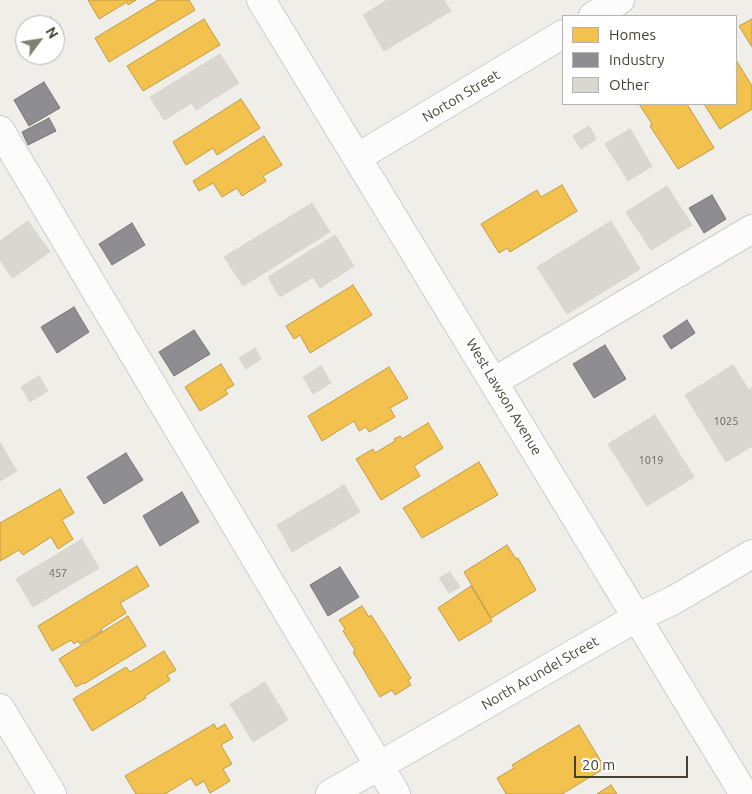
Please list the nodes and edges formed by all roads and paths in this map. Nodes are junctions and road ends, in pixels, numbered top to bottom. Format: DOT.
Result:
graph roads {
  1 [pos="262,0"];
  2 [pos="620,0"];
  3 [pos="595,15"];
  4 [pos="562,35"];
  5 [pos="0,130"];
  6 [pos="358,158"];
  7 [pos="752,229"];
  8 [pos="494,381"];
  9 [pos="752,554"];
  10 [pos="636,618"];
  11 [pos="0,708"];
  12 [pos="378,765"];
  13 [pos="52,794"];
  14 [pos="330,794"];
  15 [pos="396,794"];
  16 [pos="744,794"];
  1 -- 6 [label="street, West Lawson Avenue"];
  2 -- 3 [label="street"];
  4 -- 6 [label="street, Norton Street"];
  5 -- 12 [label="street"];
  6 -- 8 [label="street, West Lawson Avenue"];
  7 -- 8 [label="street"];
  8 -- 10 [label="street, West Lawson Avenue"];
  9 -- 10 [label="street, North Arundel Street"];
  10 -- 12 [label="street, North Arundel Street"];
  10 -- 16 [label="street, West Lawson Avenue"];
  11 -- 13 [label="street"];
  12 -- 14 [label="street, North Arundel Street"];
  12 -- 15 [label="street"];
}
